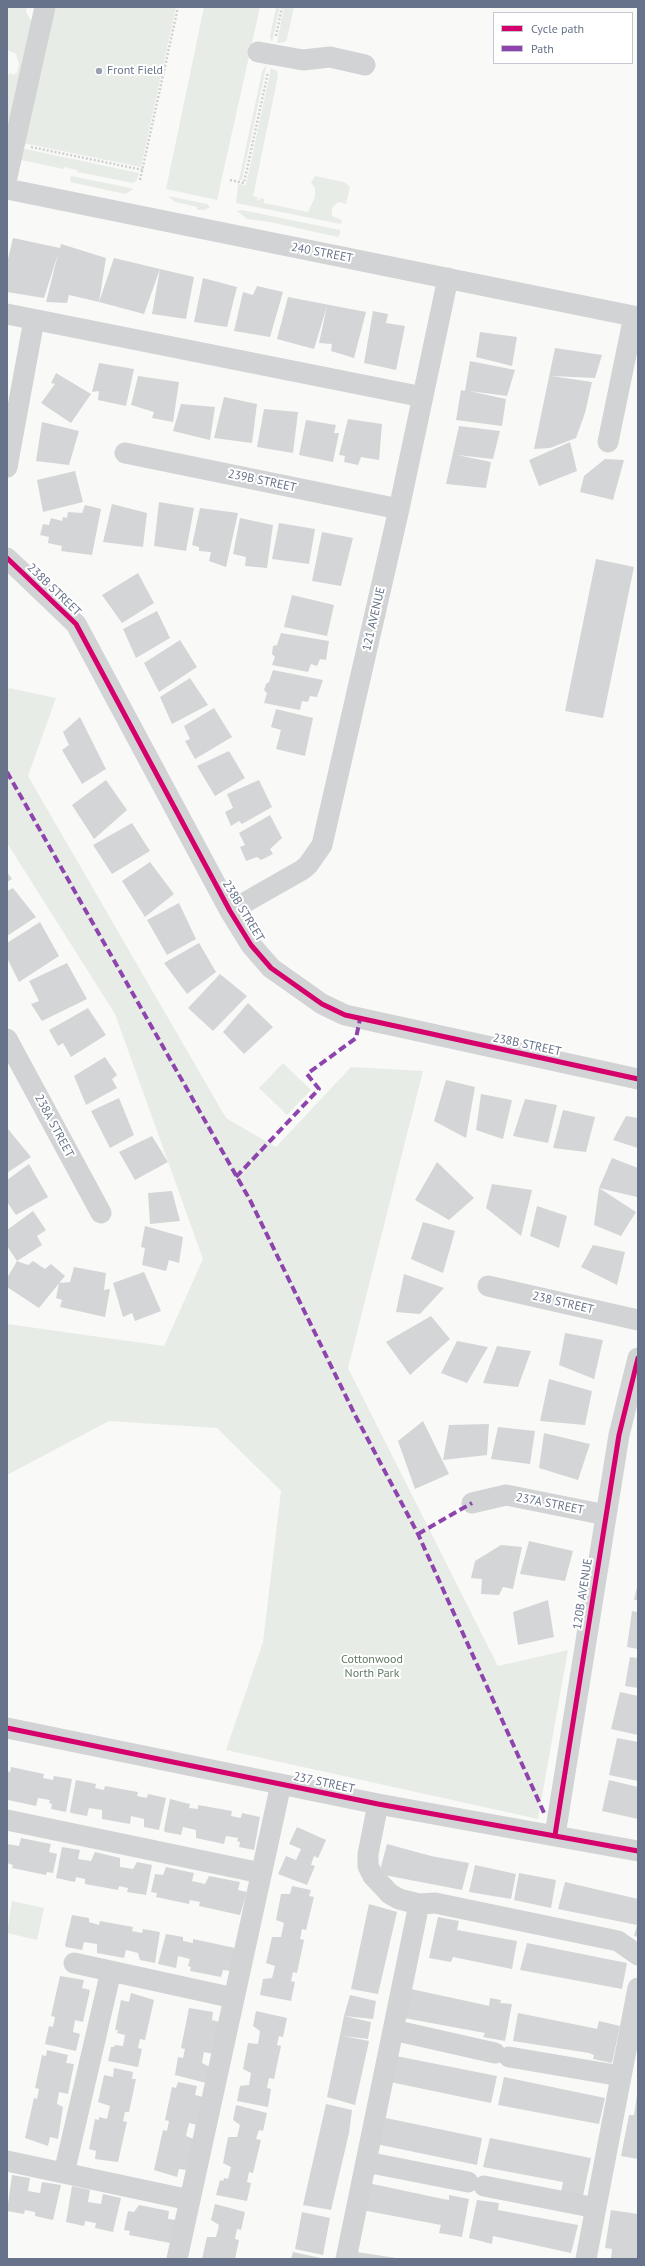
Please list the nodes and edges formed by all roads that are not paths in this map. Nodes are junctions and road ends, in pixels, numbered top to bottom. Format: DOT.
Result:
graph roads {
  1 [pos="44,7"];
  2 [pos="258,52"];
  3 [pos="365,65"];
  4 [pos="7,177"];
  5 [pos="7,189"];
  6 [pos="448,278"];
  7 [pos="7,314"];
  8 [pos="636,317"];
  9 [pos="34,320"];
  10 [pos="423,397"];
  11 [pos="608,442"];
  12 [pos="125,453"];
  13 [pos="7,467"];
  14 [pos="399,509"];
  15 [pos="7,558"];
  16 [pos="230,911"];
  17 [pos="7,1039"];
  18 [pos="638,1079"];
  19 [pos="101,1213"];
  20 [pos="488,1286"];
  21 [pos="638,1320"];
  22 [pos="638,1358"];
  23 [pos="472,1503"];
  24 [pos="606,1515"];
  25 [pos="7,1728"];
  26 [pos="281,1784"];
  27 [pos="378,1804"];
  28 [pos="7,1820"];
  29 [pos="555,1835"];
  30 [pos="638,1852"];
  31 [pos="261,1873"];
  32 [pos="419,1904"];
  33 [pos="638,1955"];
  34 [pos="74,1964"];
  35 [pos="111,1971"];
  36 [pos="638,1988"];
  37 [pos="234,1998"];
  38 [pos="393,2030"];
  39 [pos="621,2076"];
  40 [pos="7,2161"];
  41 [pos="366,2162"];
  42 [pos="64,2173"];
  43 [pos="190,2200"];
  44 [pos="596,2208"];
  45 [pos="177,2259"];
  46 [pos="346,2259"];
  47 [pos="586,2259"];
  1 -- 4 [label="street"];
  2 -- 3 [label="street"];
  5 -- 6 [label="street, 240 STREET"];
  6 -- 8 [label="street, 240 STREET"];
  6 -- 10 [label="street, 121 AVENUE"];
  7 -- 9 [label="street"];
  8 -- 11 [label="street"];
  9 -- 10 [label="street"];
  9 -- 13 [label="street"];
  10 -- 14 [label="street, 121 AVENUE"];
  12 -- 14 [label="street, 239B STREET"];
  14 -- 16 [label="street, 121 AVENUE"];
  15 -- 16 [label="street, 238B STREET"];
  16 -- 18 [label="street, 238B STREET"];
  17 -- 19 [label="street, 238A STREET"];
  20 -- 21 [label="street, 238 STREET"];
  22 -- 24 [label="street, 120B AVENUE"];
  23 -- 24 [label="street, 237A STREET"];
  24 -- 29 [label="street, 120B AVENUE"];
  25 -- 26 [label="street, 237 STREET"];
  26 -- 27 [label="street, 237 STREET"];
  26 -- 31 [label="street"];
  27 -- 29 [label="street, 237 STREET"];
  27 -- 32 [label="street"];
  28 -- 31 [label="street"];
  29 -- 30 [label="street, 237 STREET"];
  31 -- 37 [label="street"];
  32 -- 33 [label="street"];
  32 -- 38 [label="street"];
  34 -- 35 [label="street"];
  35 -- 37 [label="street"];
  35 -- 42 [label="street"];
  36 -- 39 [label="street"];
  37 -- 43 [label="street"];
  38 -- 39 [label="street"];
  38 -- 41 [label="street"];
  39 -- 44 [label="street"];
  40 -- 42 [label="street"];
  41 -- 44 [label="street"];
  41 -- 46 [label="street"];
  42 -- 43 [label="street"];
  43 -- 45 [label="street"];
  44 -- 47 [label="street"];
}
